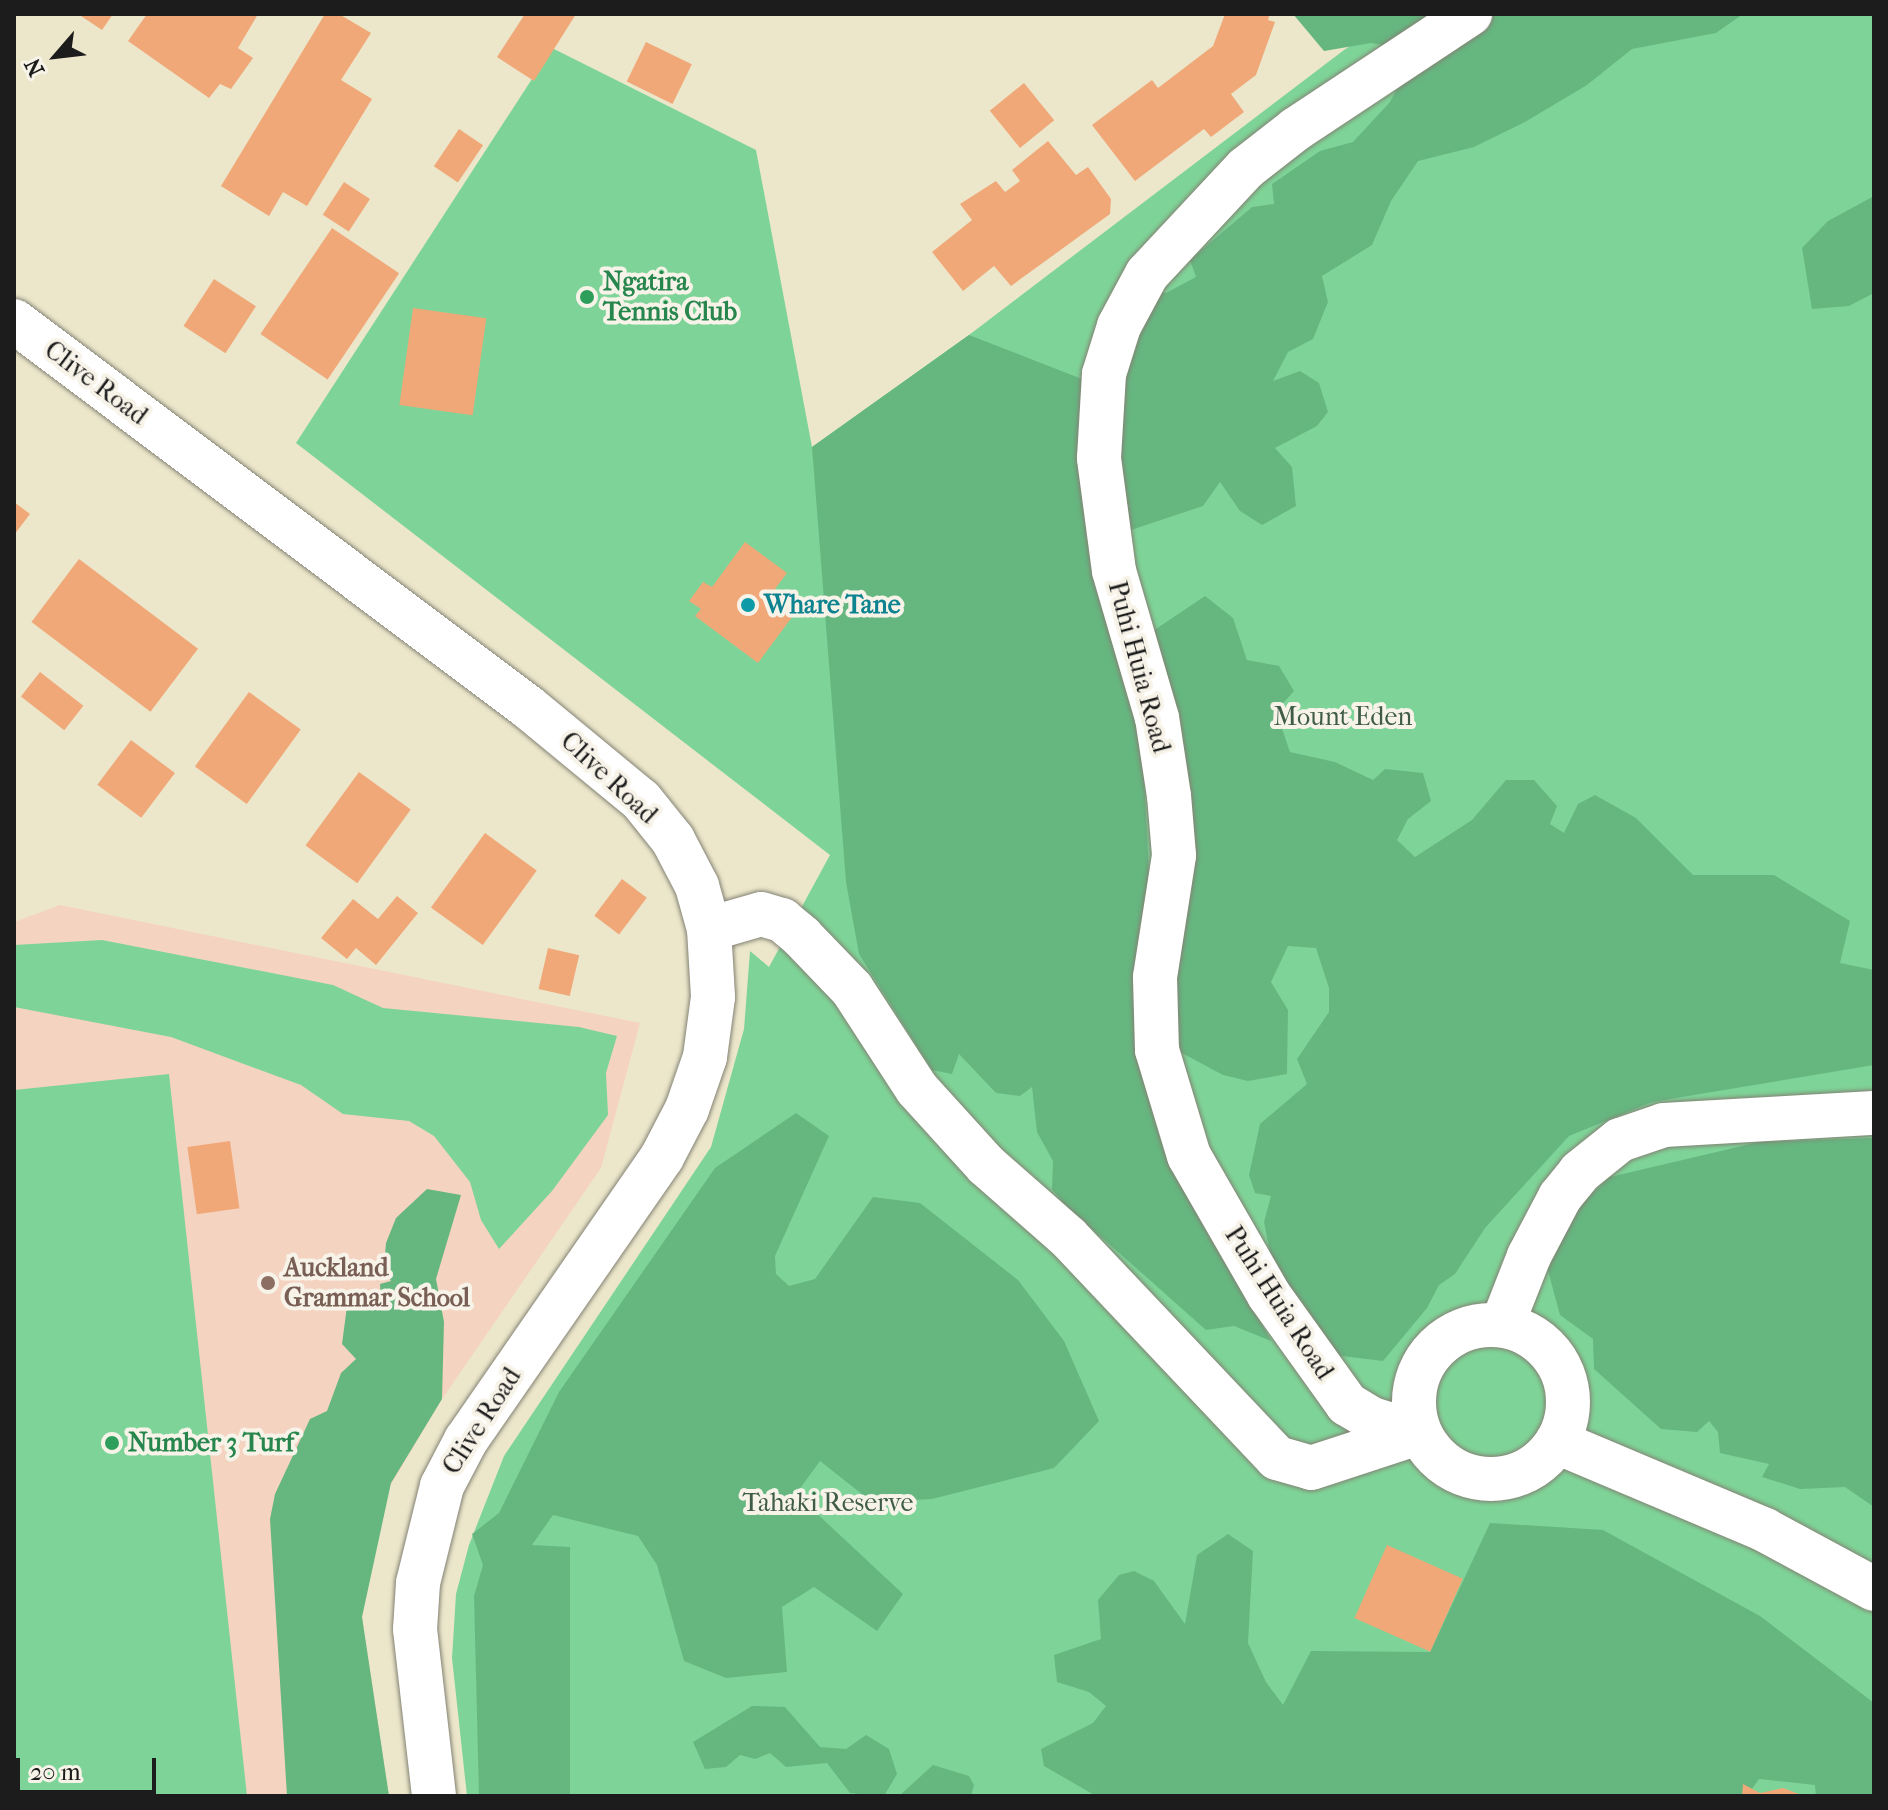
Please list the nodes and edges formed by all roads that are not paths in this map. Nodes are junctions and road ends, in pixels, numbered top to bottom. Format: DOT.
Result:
graph roads {
  1 [pos="1470,14"];
  2 [pos="14,321"];
  3 [pos="709,929"];
  4 [pos="1874,1113"];
  5 [pos="1502,1325"];
  6 [pos="1418,1433"];
  7 [pos="1557,1442"];
  8 [pos="1874,1589"];
  9 [pos="434,1796"];
  1 -- 6 [label="street, Puhi Huia Road"];
  2 -- 3 [label="street, Clive Road"];
  3 -- 6 [label="street"];
  3 -- 9 [label="street, Clive Road"];
  4 -- 5 [label="street"];
  5 -- 6 [label="street"];
  5 -- 7 [label="street"];
  6 -- 7 [label="street"];
  7 -- 8 [label="street"];
}
